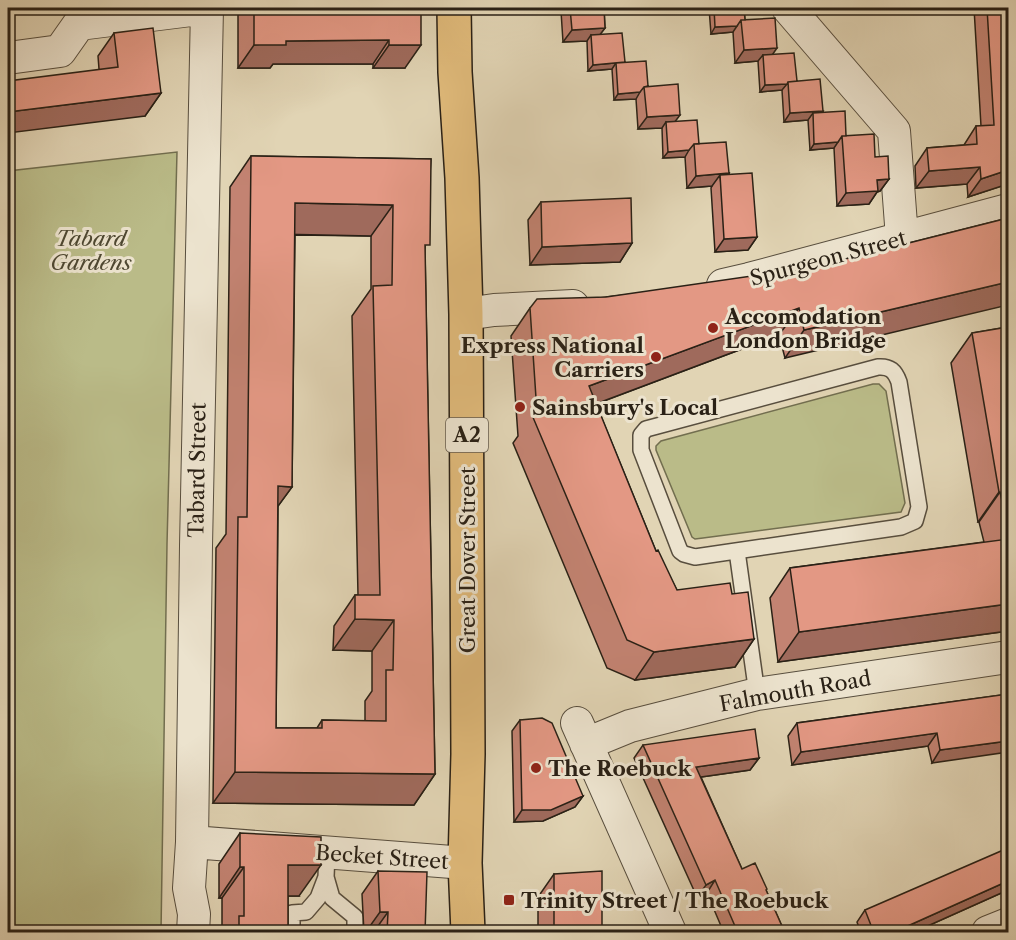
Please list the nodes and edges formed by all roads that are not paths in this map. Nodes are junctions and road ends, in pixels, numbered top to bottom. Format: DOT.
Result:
graph roads {
  1 [pos="207,8"];
  2 [pos="454,8"];
  3 [pos="788,8"];
  4 [pos="8,58"];
  5 [pos="1008,210"];
  6 [pos="902,238"];
  7 [pos="696,289"];
  8 [pos="598,304"];
  9 [pos="466,314"];
  10 [pos="737,551"];
  11 [pos="1008,657"];
  12 [pos="757,694"];
  13 [pos="192,842"];
  14 [pos="465,863"];
  15 [pos="326,865"];
  16 [pos="1008,924"];
  17 [pos="193,933"];
  18 [pos="292,933"];
  19 [pos="355,933"];
  20 [pos="468,933"];
  21 [pos="670,933"];
  22 [pos="988,933"];
  1 -- 4 [label="street"];
  1 -- 13 [label="street, Tabard Street"];
  2 -- 9 [label="main road, Great Dover Street / A2"];
  3 -- 6 [label="street"];
  5 -- 6 [label="street, Spurgeon Street"];
  6 -- 7 [label="street, Spurgeon Street"];
  8 -- 9 [label="street"];
  9 -- 14 [label="main road, Great Dover Street / A2"];
  10 -- 10 [label="lane"];
  10 -- 12 [label="lane"];
  11 -- 12 [label="street, Falmouth Road"];
  12 -- 21 [label="street, Falmouth Road"];
  13 -- 15 [label="street, Becket Street"];
  13 -- 17 [label="street, Tabard Street"];
  14 -- 15 [label="street, Becket Street"];
  14 -- 20 [label="main road, Great Dover Street / A2"];
  15 -- 18 [label="lane"];
  15 -- 19 [label="lane"];
  16 -- 22 [label="street"];
}
